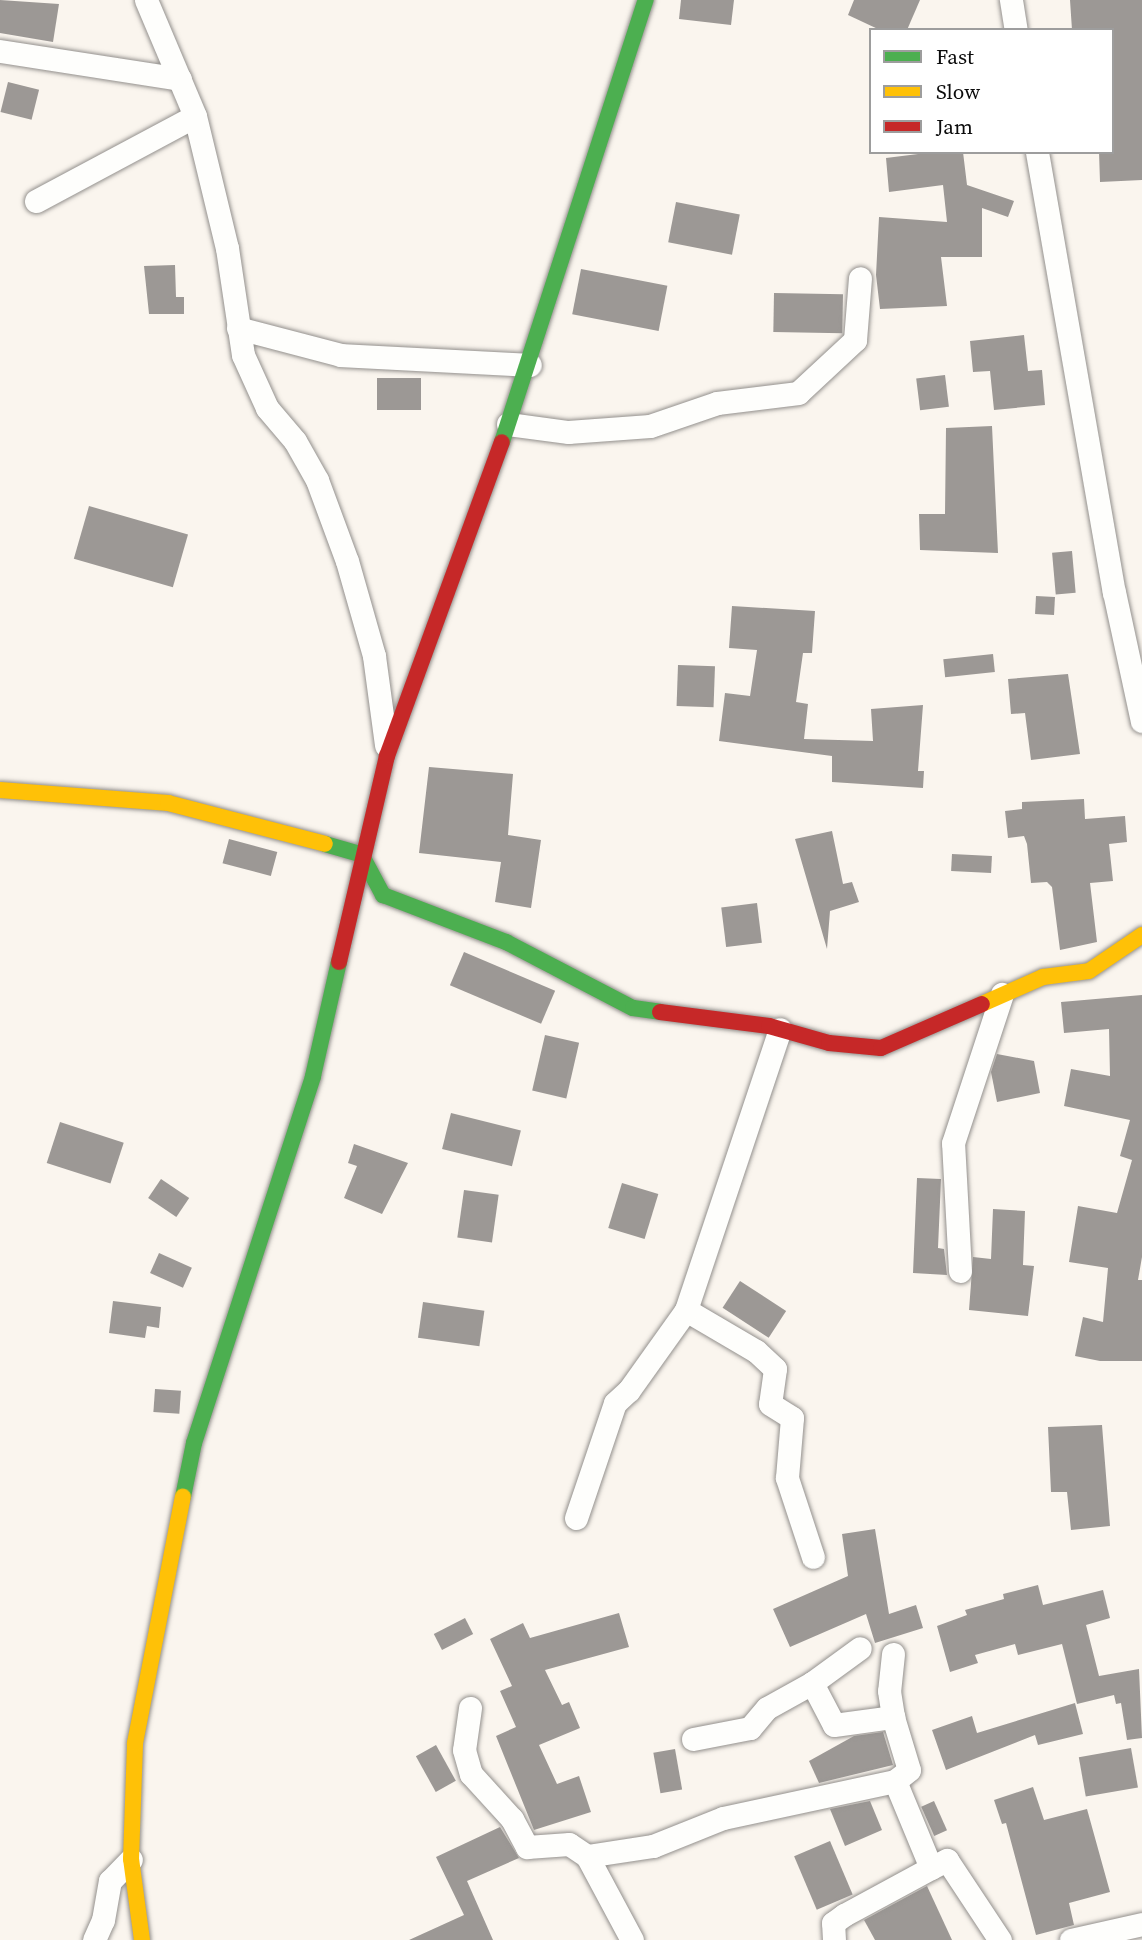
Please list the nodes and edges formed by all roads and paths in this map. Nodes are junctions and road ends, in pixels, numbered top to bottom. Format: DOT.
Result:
graph roads {
  1 [pos="146,0"];
  2 [pos="646,0"];
  3 [pos="1011,0"];
  4 [pos="1016,28"];
  5 [pos="0,51"];
  6 [pos="180,79"];
  7 [pos="195,117"];
  8 [pos="1037,154"];
  9 [pos="36,201"];
  10 [pos="860,278"];
  11 [pos="238,328"];
  12 [pos="530,365"];
  13 [pos="508,424"];
  14 [pos="1142,721"];
  15 [pos="387,756"];
  16 [pos="0,790"];
  17 [pos="361,854"];
  18 [pos="1142,935"];
  19 [pos="1002,994"];
  20 [pos="780,1029"];
  21 [pos="960,1271"];
  22 [pos="686,1310"];
  23 [pos="576,1518"];
  24 [pos="813,1557"];
  25 [pos="860,1648"];
  26 [pos="893,1654"];
  27 [pos="812,1683"];
  28 [pos="470,1708"];
  29 [pos="892,1717"];
  30 [pos="692,1739"];
  31 [pos="895,1781"];
  32 [pos="587,1856"];
  33 [pos="131,1859"];
  34 [pos="931,1868"];
  35 [pos="1142,1924"];
  36 [pos="93,1940"];
  37 [pos="142,1940"];
  38 [pos="632,1940"];
  39 [pos="834,1940"];
  40 [pos="1000,1940"];
  41 [pos="1071,1940"];
  1 -- 6 [label="street"];
  2 -- 12 [label="street"];
  3 -- 4 [label="street"];
  5 -- 6 [label="street"];
  6 -- 7 [label="street"];
  7 -- 9 [label="street"];
  7 -- 11 [label="street"];
  8 -- 14 [label="street"];
  10 -- 13 [label="street"];
  11 -- 12 [label="street"];
  11 -- 15 [label="street"];
  12 -- 13 [label="street"];
  13 -- 15 [label="street"];
  15 -- 17 [label="street"];
  16 -- 17 [label="street"];
  17 -- 20 [label="street"];
  17 -- 33 [label="street"];
  18 -- 19 [label="street"];
  19 -- 20 [label="street"];
  19 -- 21 [label="street"];
  20 -- 22 [label="street"];
  22 -- 23 [label="street"];
  22 -- 24 [label="street"];
  25 -- 27 [label="street"];
  26 -- 29 [label="street"];
  27 -- 29 [label="street"];
  27 -- 30 [label="street"];
  28 -- 32 [label="street"];
  29 -- 31 [label="street"];
  31 -- 32 [label="street"];
  31 -- 34 [label="street"];
  32 -- 38 [label="street"];
  33 -- 36 [label="street"];
  33 -- 37 [label="street"];
  34 -- 39 [label="street"];
  34 -- 40 [label="street"];
  35 -- 41 [label="street"];
}
